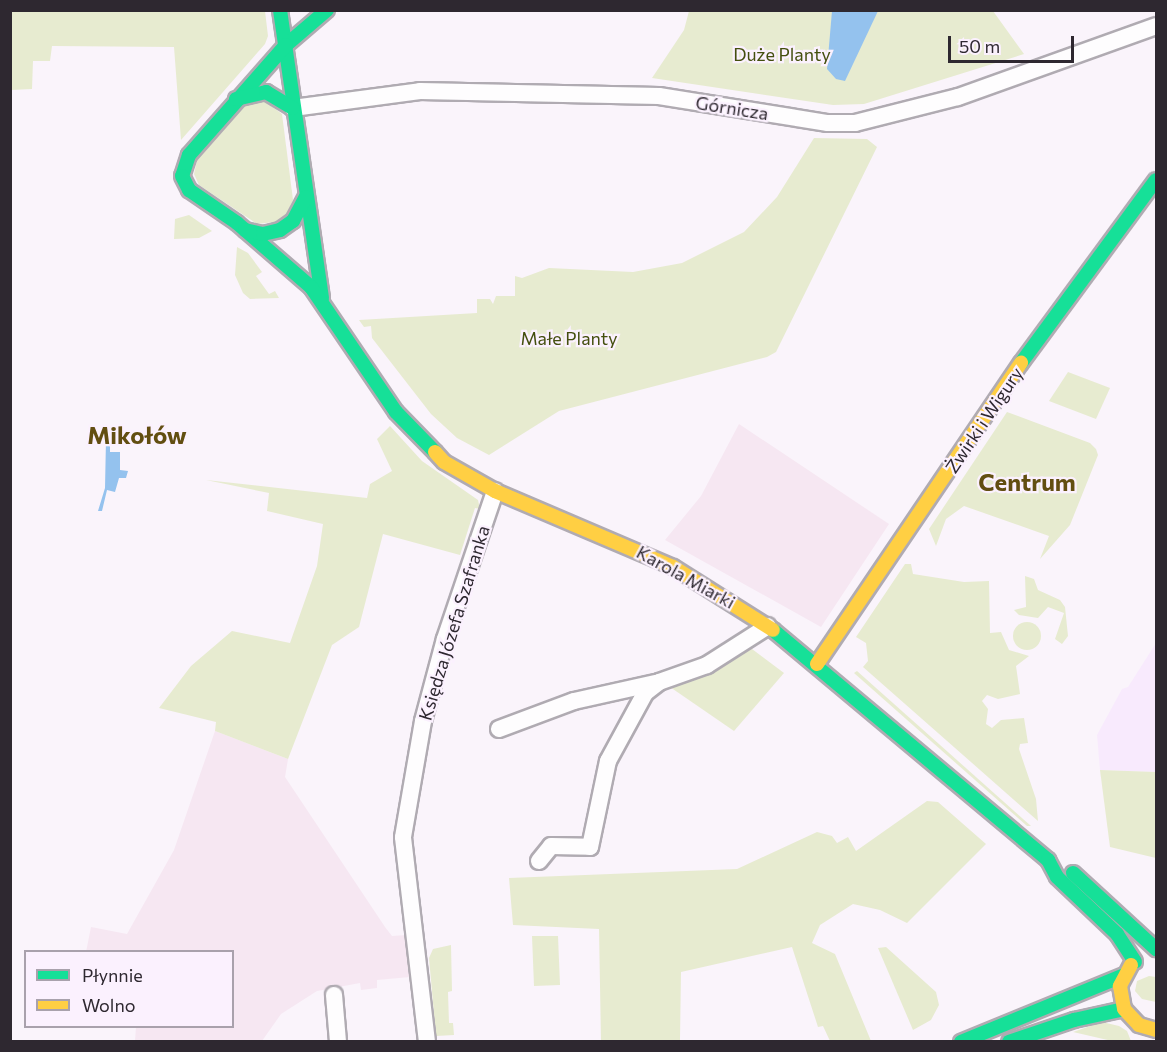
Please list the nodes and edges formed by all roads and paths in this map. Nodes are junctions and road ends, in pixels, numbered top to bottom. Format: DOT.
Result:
graph roads {
  1 [pos="280,10"];
  2 [pos="327,10"];
  3 [pos="1156,26"];
  4 [pos="286,45"];
  5 [pos="234,100"];
  6 [pos="293,108"];
  7 [pos="1156,180"];
  8 [pos="306,197"];
  9 [pos="245,230"];
  10 [pos="327,310"];
  11 [pos="495,490"];
  12 [pos="768,626"];
  13 [pos="817,664"];
  14 [pos="659,682"];
  15 [pos="499,729"];
  16 [pos="1048,860"];
  17 [pos="539,861"];
  18 [pos="1156,949"];
  19 [pos="1156,954"];
  20 [pos="1135,962"];
  21 [pos="1124,975"];
  22 [pos="334,995"];
  23 [pos="1124,1009"];
  24 [pos="1156,1030"];
  25 [pos="338,1041"];
  26 [pos="428,1041"];
  27 [pos="961,1041"];
  28 [pos="1009,1041"];
  1 -- 4 [label="street"];
  2 -- 4 [label="street"];
  3 -- 6 [label="street, Górnicza"];
  4 -- 5 [label="street"];
  4 -- 6 [label="street"];
  5 -- 6 [label="street"];
  5 -- 9 [label="street"];
  6 -- 8 [label="street"];
  7 -- 13 [label="street, Żwirki i Wigury"];
  8 -- 9 [label="street"];
  8 -- 10 [label="street, Karola Miarki"];
  9 -- 10 [label="street, Karola Miarki"];
  10 -- 11 [label="street, Karola Miarki"];
  11 -- 12 [label="street, Karola Miarki"];
  11 -- 26 [label="street, Księdza Józefa Szafranka"];
  12 -- 13 [label="street, Karola Miarki"];
  12 -- 14 [label="street"];
  13 -- 16 [label="street, Karola Miarki"];
  14 -- 15 [label="street"];
  14 -- 17 [label="street"];
  16 -- 18 [label="street, Karola Miarki"];
  16 -- 20 [label="street, Karola Miarki"];
  19 -- 20 [label="street"];
  20 -- 21 [label="street"];
  21 -- 23 [label="street"];
  21 -- 27 [label="street"];
  22 -- 25 [label="street"];
  23 -- 24 [label="street"];
  23 -- 28 [label="street"];
}
